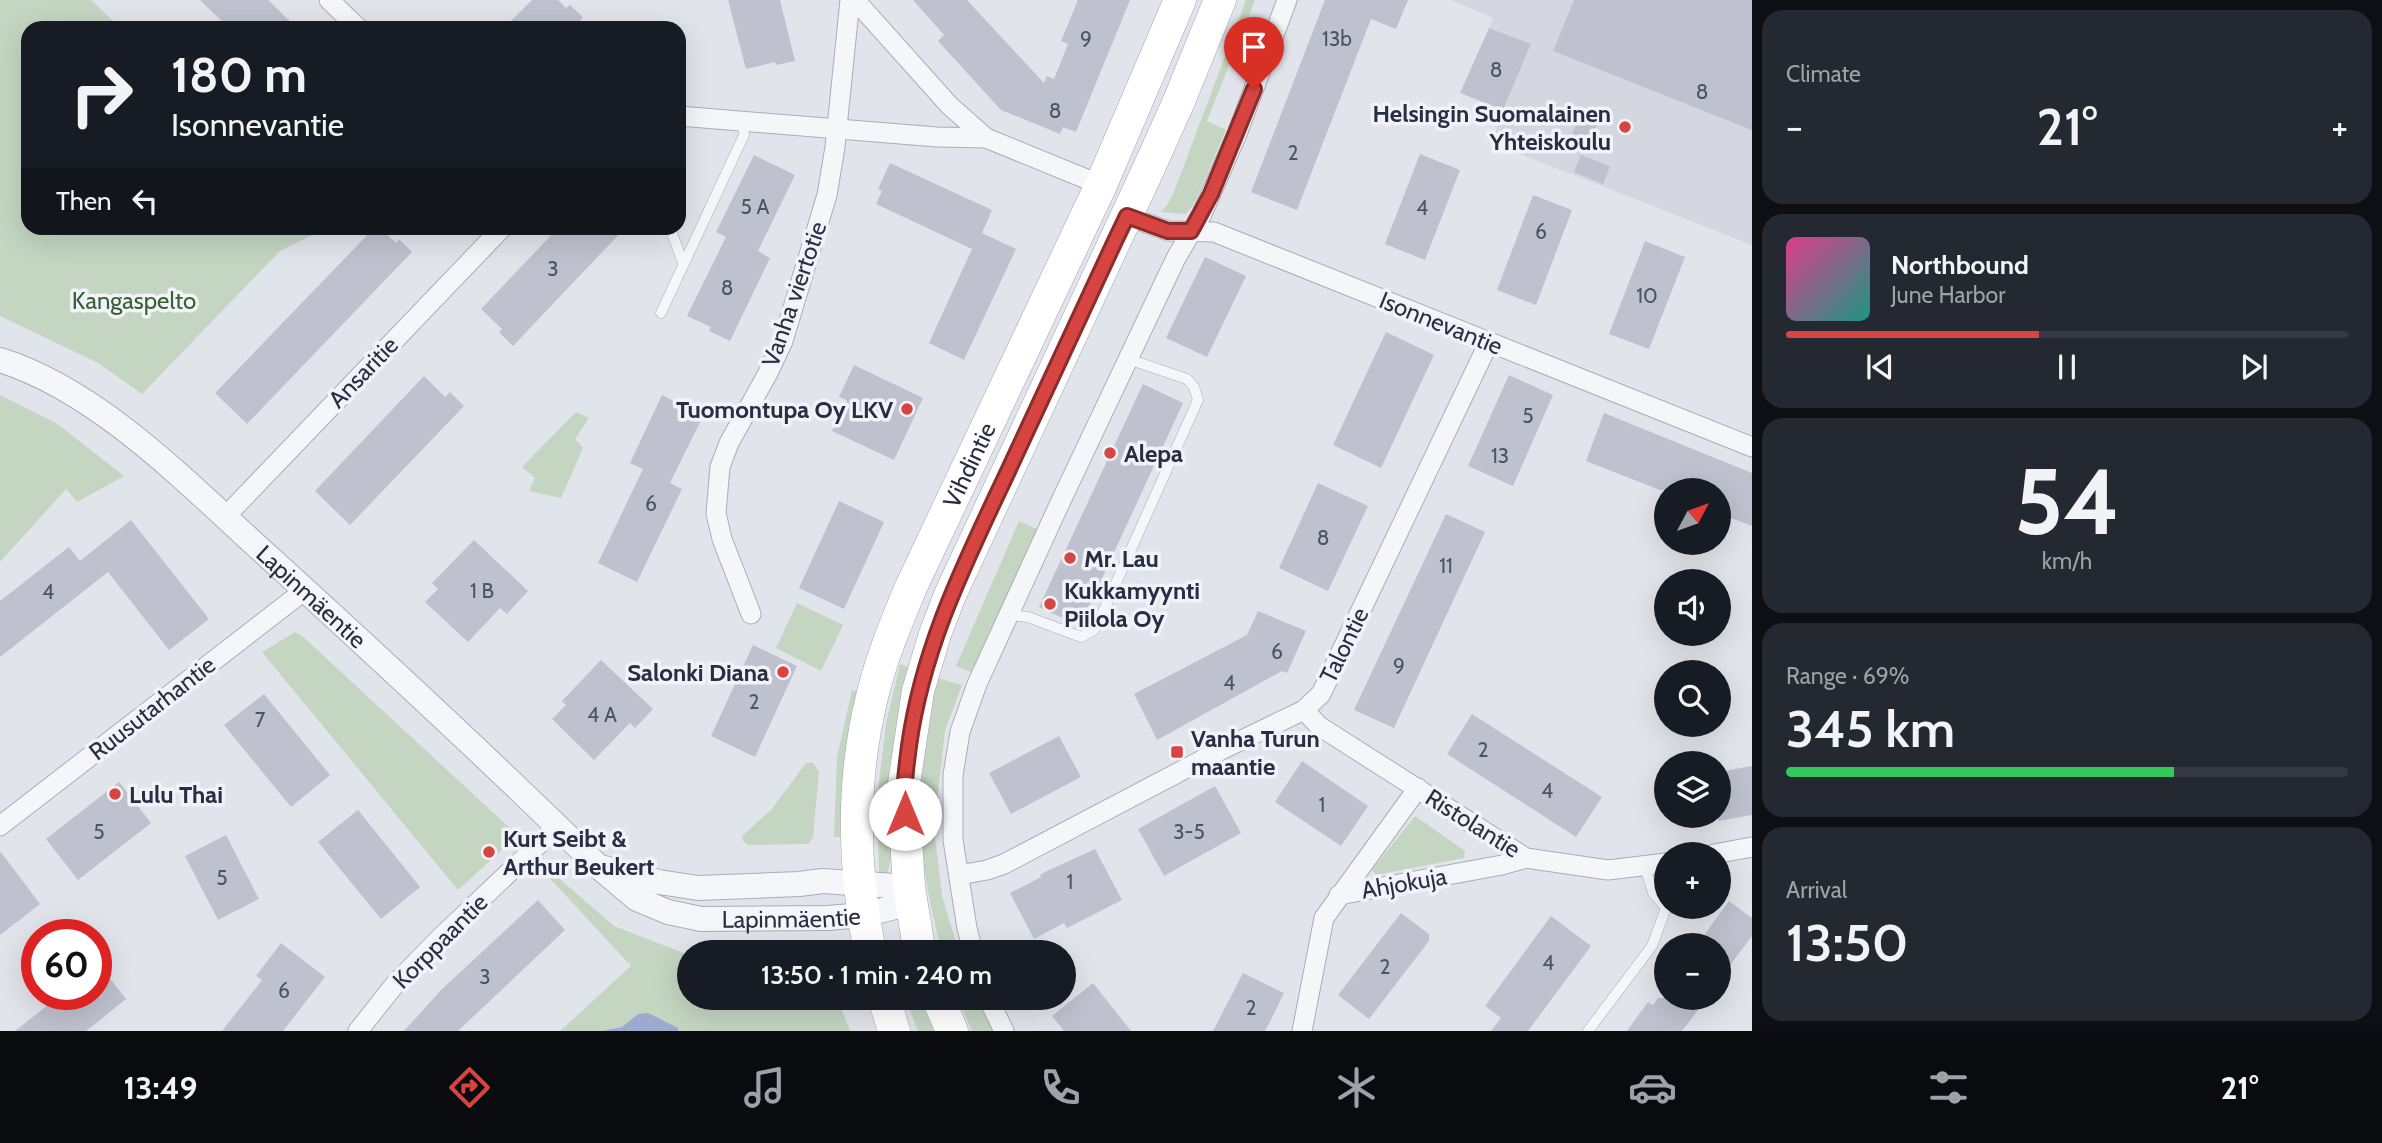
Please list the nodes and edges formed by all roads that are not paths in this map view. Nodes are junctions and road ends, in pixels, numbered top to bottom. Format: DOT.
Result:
graph roads {
  1 [pos="329,0"];
  2 [pos="853,0"];
  3 [pos="1180,0"];
  4 [pos="1220,0"];
  5 [pos="1287,0"];
  6 [pos="351,21"];
  7 [pos="686,116"];
  8 [pos="743,119"];
  9 [pos="837,128"];
  10 [pos="986,138"];
  11 [pos="1101,186"];
  12 [pos="1127,216"];
  13 [pos="1191,231"];
  14 [pos="495,235"];
  15 [pos="673,235"];
  16 [pos="683,263"];
  17 [pos="661,313"];
  18 [pos="1489,342"];
  19 [pos="1128,359"];
  20 [pos="0,360"];
  21 [pos="1752,447"];
  22 [pos="225,517"];
  23 [pos="305,590"];
  24 [pos="751,614"];
  25 [pos="1009,615"];
  26 [pos="1304,710"];
  27 [pos="1418,788"];
  28 [pos="0,826"];
  29 [pos="558,826"];
  30 [pos="1752,847"];
  31 [pos="1731,851"];
  32 [pos="1526,858"];
  33 [pos="1654,865"];
  34 [pos="599,867"];
  35 [pos="1645,867"];
  36 [pos="959,875"];
  37 [pos="859,883"];
  38 [pos="910,895"];
  39 [pos="1339,895"];
  40 [pos="863,915"];
  41 [pos="868,940"];
  42 [pos="919,940"];
  43 [pos="971,940"];
  44 [pos="888,1010"];
  45 [pos="943,1010"];
  46 [pos="994,1010"];
  47 [pos="358,1031"];
  48 [pos="894,1031"];
  49 [pos="952,1031"];
  50 [pos="1004,1031"];
  51 [pos="1302,1031"];
  52 [pos="1588,1031"];
  1 -- 6 [label="street"];
  2 -- 9 [label="street, Vanha viertotie"];
  2 -- 10 [label="street"];
  3 -- 11 [label="main road, Vihdintie"];
  4 -- 12 [label="main road, Vihdintie"];
  5 -- 13 [label="street"];
  7 -- 8 [label="street"];
  8 -- 9 [label="street"];
  8 -- 16 [label="lane"];
  9 -- 10 [label="street"];
  9 -- 24 [label="street, Vanha viertotie"];
  10 -- 11 [label="street"];
  11 -- 37 [label="main road, Vihdintie"];
  12 -- 13 [label="street, Isonnevantie"];
  12 -- 38 [label="main road, Vihdintie"];
  13 -- 18 [label="street, Isonnevantie"];
  13 -- 19 [label="street"];
  14 -- 22 [label="street, Ansaritie"];
  15 -- 16 [label="lane"];
  16 -- 17 [label="lane"];
  18 -- 21 [label="street, Isonnevantie"];
  18 -- 26 [label="street, Talontie"];
  19 -- 25 [label="street"];
  19 -- 25 [label="lane"];
  20 -- 22 [label="street, Lapinmäentie"];
  22 -- 23 [label="street, Lapinmäentie"];
  23 -- 28 [label="street, Ruusutarhantie"];
  23 -- 29 [label="street, Lapinmäentie"];
  25 -- 36 [label="street"];
  26 -- 27 [label="street, Ristolantie"];
  26 -- 36 [label="street, Talontie"];
  27 -- 32 [label="street, Ristolantie"];
  27 -- 39 [label="street"];
  29 -- 34 [label="street, Lapinmäentie"];
  29 -- 47 [label="street, Korppaantie"];
  30 -- 31 [label="street"];
  32 -- 35 [label="street, Ristolantie"];
  32 -- 39 [label="street, Ahjokuja"];
  33 -- 35 [label="street, Ristolantie"];
  34 -- 37 [label="street, Lapinmäentie"];
  34 -- 40 [label="street, Lapinmäentie"];
  35 -- 52 [label="lane"];
  36 -- 43 [label="street"];
  37 -- 38 [label="street, Lapinmäentie"];
  37 -- 40 [label="main road, Vihdintie"];
  38 -- 40 [label="street, Lapinmäentie"];
  38 -- 42 [label="main road, Vihdintie"];
  39 -- 51 [label="street, Ahjokuja"];
  40 -- 41 [label="main road, Vihdintie"];
  44 -- 48 [label="main road"];
  45 -- 49 [label="main road"];
  46 -- 50 [label="street"];
}
